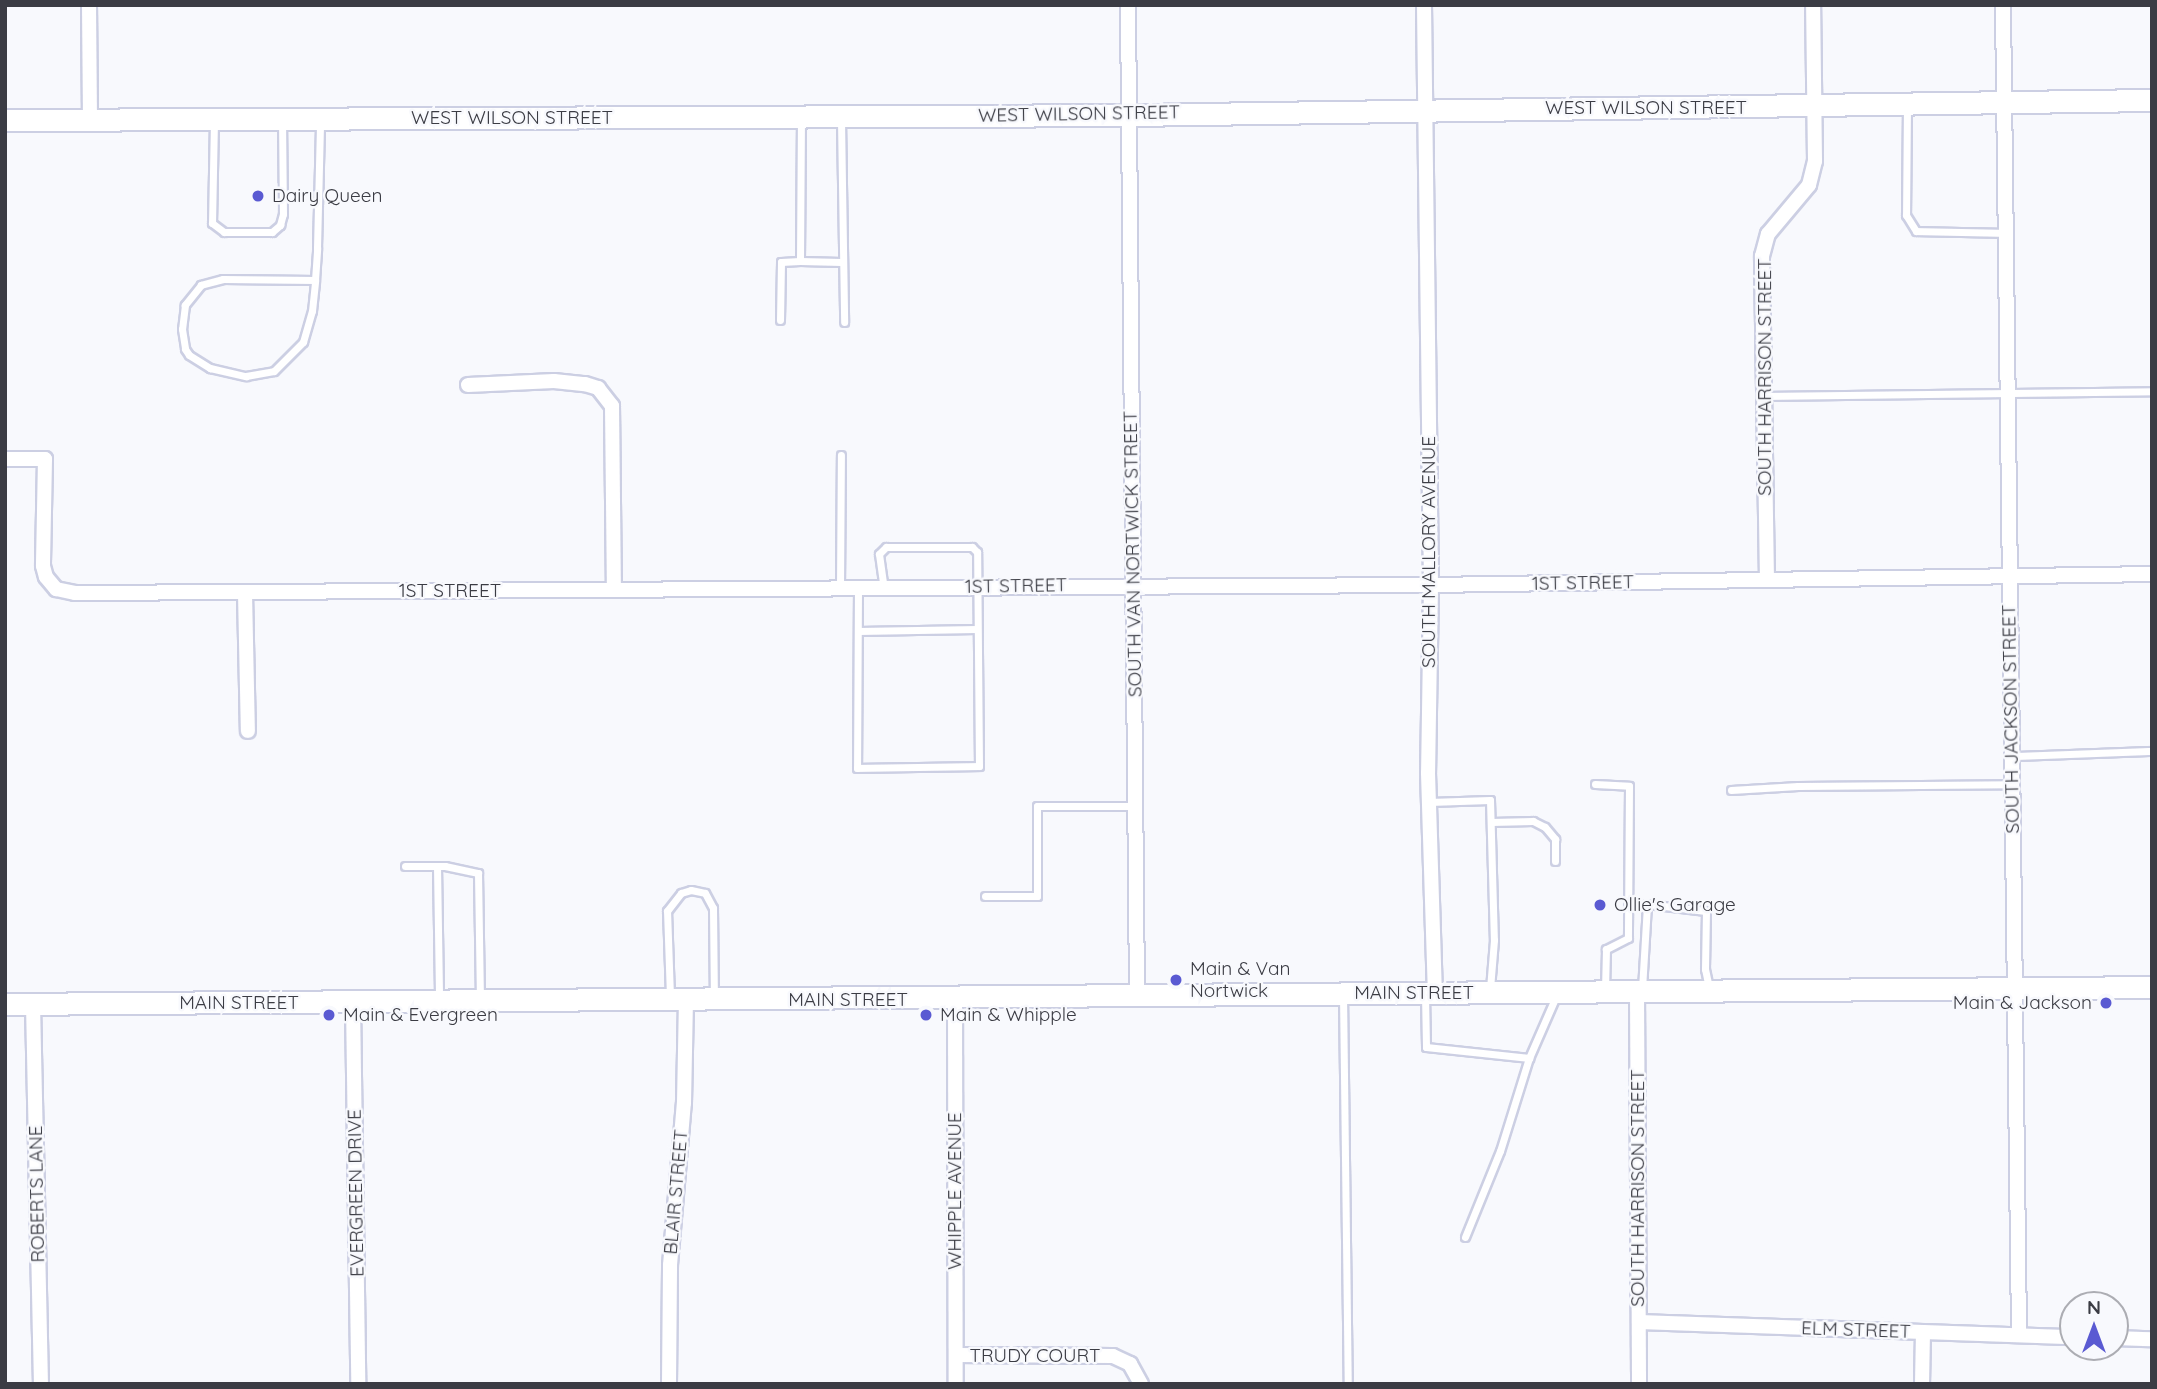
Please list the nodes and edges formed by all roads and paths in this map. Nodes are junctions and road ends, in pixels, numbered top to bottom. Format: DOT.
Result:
graph roads {
  1 [pos="89,5"];
  2 [pos="1128,5"];
  3 [pos="1424,5"];
  4 [pos="1813,5"];
  5 [pos="2003,5"];
  6 [pos="2152,100"];
  7 [pos="2004,102"];
  8 [pos="1907,104"];
  9 [pos="1814,106"];
  10 [pos="1425,110"];
  11 [pos="1129,115"];
  12 [pos="801,116"];
  13 [pos="841,116"];
  14 [pos="282,119"];
  15 [pos="320,119"];
  16 [pos="5,120"];
  17 [pos="90,120"];
  18 [pos="214,120"];
  19 [pos="2006,233"];
  20 [pos="800,261"];
  21 [pos="841,262"];
  22 [pos="315,280"];
  23 [pos="780,320"];
  24 [pos="844,322"];
  25 [pos="468,386"];
  26 [pos="2152,391"];
  27 [pos="2008,393"];
  28 [pos="1766,397"];
  29 [pos="841,455"];
  30 [pos="5,459"];
  31 [pos="2152,574"];
  32 [pos="2010,576"];
  33 [pos="1767,580"];
  34 [pos="1431,585"];
  35 [pos="1133,586"];
  36 [pos="978,587"];
  37 [pos="840,588"];
  38 [pos="858,588"];
  39 [pos="884,588"];
  40 [pos="614,589"];
  41 [pos="246,593"];
  42 [pos="977,629"];
  43 [pos="858,631"];
  44 [pos="248,731"];
  45 [pos="2152,751"];
  46 [pos="2012,756"];
  47 [pos="1595,784"];
  48 [pos="2012,784"];
  49 [pos="1731,790"];
  50 [pos="1429,802"];
  51 [pos="1136,806"];
  52 [pos="1491,822"];
  53 [pos="1555,861"];
  54 [pos="405,866"];
  55 [pos="437,866"];
  56 [pos="985,896"];
  57 [pos="2152,987"];
  58 [pos="2015,988"];
  59 [pos="1710,992"];
  60 [pos="1430,993"];
  61 [pos="1489,993"];
  62 [pos="1557,993"];
  63 [pos="1605,993"];
  64 [pos="1640,993"];
  65 [pos="1137,994"];
  66 [pos="1343,994"];
  67 [pos="955,999"];
  68 [pos="678,1000"];
  69 [pos="714,1000"];
  70 [pos="439,1002"];
  71 [pos="480,1002"];
  72 [pos="353,1003"];
  73 [pos="5,1004"];
  74 [pos="33,1004"];
  75 [pos="1529,1058"];
  76 [pos="1465,1237"];
  77 [pos="1639,1322"];
  78 [pos="1923,1332"];
  79 [pos="2019,1335"];
  80 [pos="2059,1336"];
  81 [pos="2129,1338"];
  82 [pos="2152,1339"];
  83 [pos="956,1355"];
  84 [pos="41,1384"];
  85 [pos="358,1384"];
  86 [pos="669,1384"];
  87 [pos="956,1384"];
  88 [pos="1141,1384"];
  89 [pos="1348,1384"];
  90 [pos="1639,1384"];
  91 [pos="1922,1384"];
  1 -- 17 [label="street"];
  2 -- 11 [label="street, SOUTH VAN NORTWICK STREET"];
  3 -- 10 [label="street, SOUTH MALLORY AVENUE"];
  4 -- 9 [label="street, SOUTH HARRISON STREET"];
  5 -- 7 [label="street, SOUTH JACKSON STREET"];
  6 -- 7 [label="main road, WEST WILSON STREET"];
  7 -- 8 [label="main road, WEST WILSON STREET"];
  7 -- 19 [label="street, SOUTH JACKSON STREET"];
  8 -- 9 [label="main road, WEST WILSON STREET"];
  8 -- 19 [label="lane"];
  9 -- 10 [label="main road, WEST WILSON STREET"];
  9 -- 28 [label="street, SOUTH HARRISON STREET"];
  10 -- 11 [label="main road, WEST WILSON STREET"];
  10 -- 34 [label="street, SOUTH MALLORY AVENUE"];
  11 -- 13 [label="main road, WEST WILSON STREET"];
  11 -- 35 [label="street, SOUTH VAN NORTWICK STREET"];
  12 -- 13 [label="main road, WEST WILSON STREET"];
  12 -- 15 [label="main road, WEST WILSON STREET"];
  12 -- 20 [label="lane"];
  13 -- 21 [label="lane"];
  14 -- 15 [label="main road, WEST WILSON STREET"];
  14 -- 18 [label="main road, WEST WILSON STREET"];
  14 -- 18 [label="lane"];
  15 -- 22 [label="lane"];
  16 -- 17 [label="main road, WEST WILSON STREET"];
  17 -- 18 [label="main road, WEST WILSON STREET"];
  19 -- 27 [label="street, SOUTH JACKSON STREET"];
  20 -- 21 [label="lane"];
  20 -- 23 [label="lane"];
  21 -- 24 [label="lane"];
  22 -- 22 [label="lane"];
  25 -- 40 [label="street"];
  26 -- 27 [label="lane"];
  27 -- 28 [label="lane"];
  27 -- 32 [label="street, SOUTH JACKSON STREET"];
  28 -- 33 [label="street, SOUTH HARRISON STREET"];
  29 -- 37 [label="lane"];
  30 -- 41 [label="street, 1ST STREET"];
  31 -- 32 [label="street, 1ST STREET"];
  32 -- 33 [label="street, 1ST STREET"];
  32 -- 46 [label="street, SOUTH JACKSON STREET"];
  33 -- 34 [label="street, 1ST STREET"];
  34 -- 35 [label="street, 1ST STREET"];
  34 -- 50 [label="street, SOUTH MALLORY AVENUE"];
  35 -- 36 [label="street, 1ST STREET"];
  35 -- 51 [label="street, SOUTH VAN NORTWICK STREET"];
  36 -- 39 [label="street, 1ST STREET"];
  36 -- 39 [label="lane"];
  36 -- 42 [label="lane"];
  37 -- 38 [label="street, 1ST STREET"];
  37 -- 40 [label="street, 1ST STREET"];
  38 -- 39 [label="street, 1ST STREET"];
  38 -- 43 [label="lane"];
  40 -- 41 [label="street, 1ST STREET"];
  41 -- 44 [label="street"];
  42 -- 43 [label="lane"];
  42 -- 43 [label="lane"];
  45 -- 46 [label="lane"];
  46 -- 48 [label="street, SOUTH JACKSON STREET"];
  47 -- 63 [label="lane"];
  48 -- 49 [label="lane"];
  48 -- 58 [label="street, SOUTH JACKSON STREET"];
  50 -- 52 [label="lane"];
  50 -- 60 [label="street, SOUTH MALLORY AVENUE"];
  51 -- 56 [label="lane"];
  51 -- 65 [label="street, SOUTH VAN NORTWICK STREET"];
  52 -- 53 [label="lane"];
  52 -- 61 [label="lane"];
  54 -- 55 [label="lane"];
  55 -- 70 [label="lane"];
  55 -- 71 [label="lane"];
  57 -- 58 [label="main road, MAIN STREET"];
  58 -- 59 [label="main road, MAIN STREET"];
  58 -- 79 [label="street, SOUTH JACKSON STREET"];
  59 -- 64 [label="main road, MAIN STREET"];
  59 -- 64 [label="lane"];
  60 -- 61 [label="main road, MAIN STREET"];
  60 -- 66 [label="main road, MAIN STREET"];
  60 -- 75 [label="lane"];
  61 -- 62 [label="main road, MAIN STREET"];
  62 -- 63 [label="main road, MAIN STREET"];
  62 -- 75 [label="lane"];
  63 -- 64 [label="main road, MAIN STREET"];
  64 -- 77 [label="street, SOUTH HARRISON STREET"];
  65 -- 66 [label="main road, MAIN STREET"];
  65 -- 67 [label="main road, MAIN STREET"];
  66 -- 89 [label="lane"];
  67 -- 69 [label="main road, MAIN STREET"];
  67 -- 83 [label="street, WHIPPLE AVENUE"];
  68 -- 69 [label="main road, MAIN STREET"];
  68 -- 69 [label="lane"];
  68 -- 71 [label="main road, MAIN STREET"];
  68 -- 86 [label="street, BLAIR STREET"];
  70 -- 71 [label="main road, MAIN STREET"];
  70 -- 72 [label="main road, MAIN STREET"];
  72 -- 74 [label="main road, MAIN STREET"];
  72 -- 85 [label="street, EVERGREEN DRIVE"];
  73 -- 74 [label="main road, MAIN STREET"];
  74 -- 84 [label="street, ROBERTS LANE"];
  75 -- 76 [label="lane"];
  77 -- 78 [label="street, ELM STREET"];
  77 -- 90 [label="street, SOUTH HARRISON STREET"];
  78 -- 79 [label="street, ELM STREET"];
  78 -- 91 [label="street"];
  79 -- 80 [label="street, ELM STREET"];
  81 -- 82 [label="street"];
  83 -- 87 [label="street, WHIPPLE AVENUE"];
  83 -- 88 [label="street, TRUDY COURT"];
}
